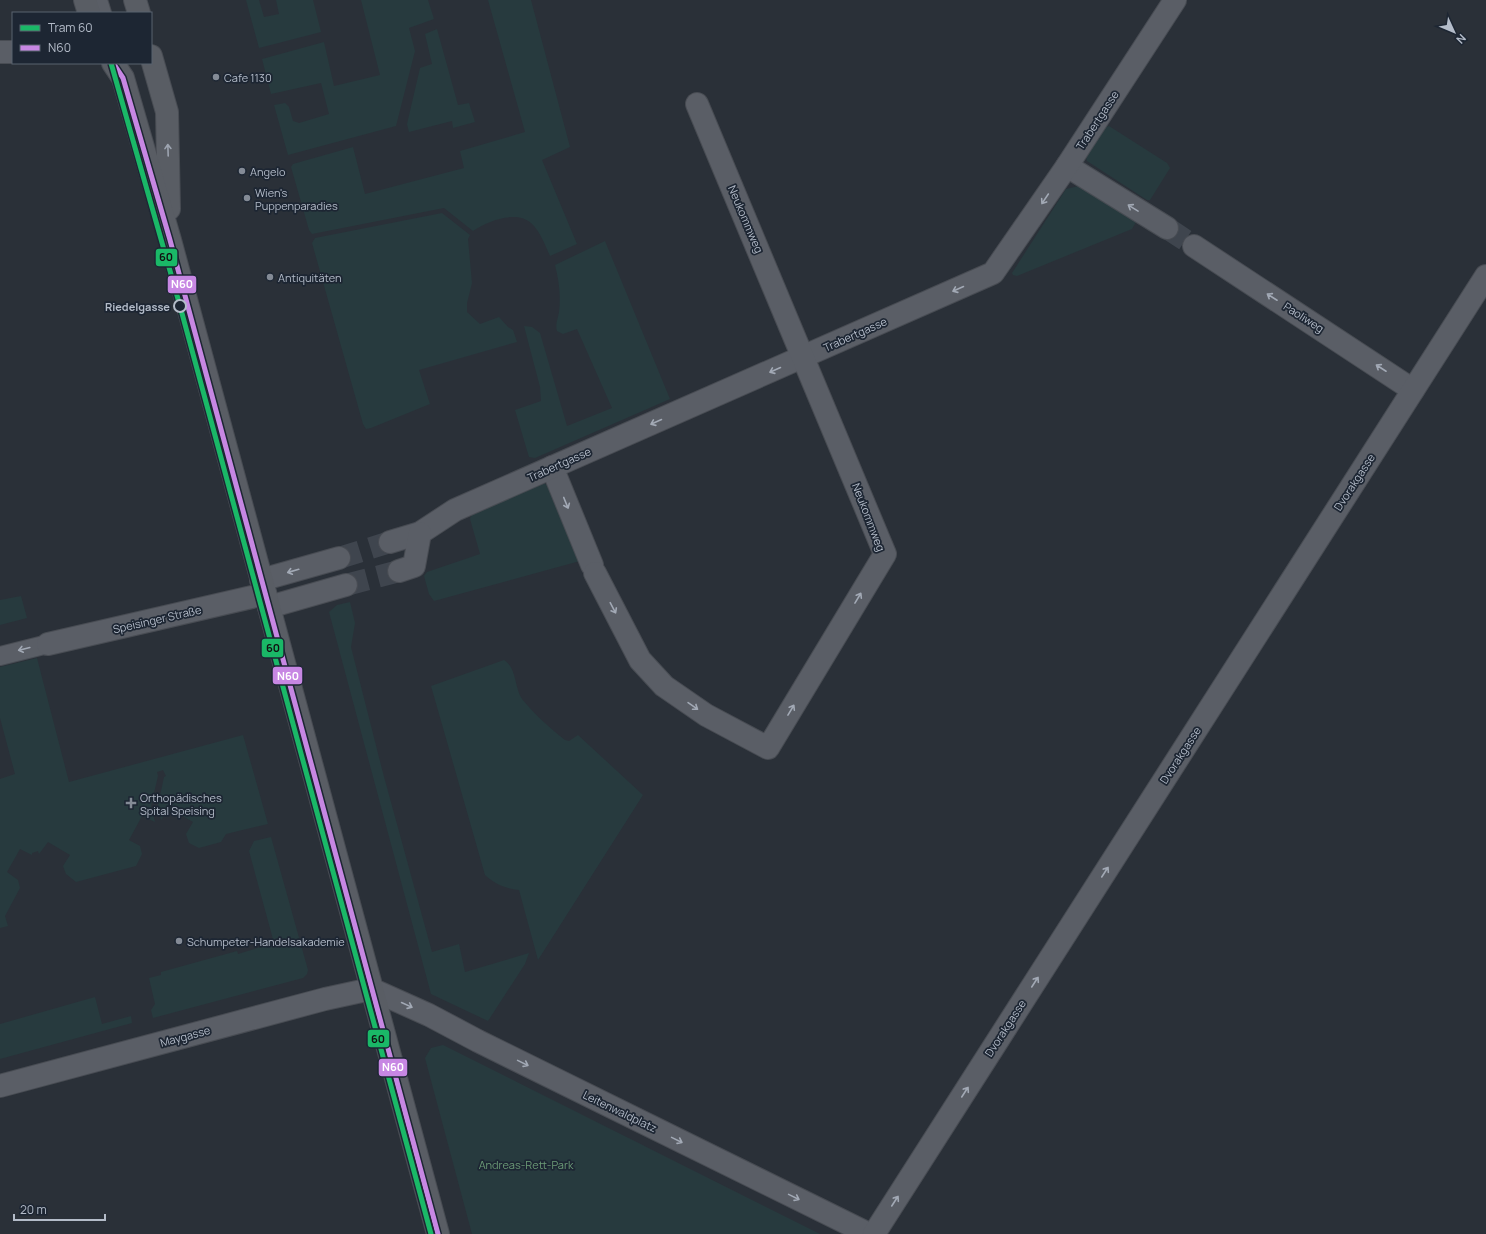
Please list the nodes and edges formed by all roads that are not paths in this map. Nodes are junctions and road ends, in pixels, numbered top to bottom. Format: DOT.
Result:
graph roads {
  1 [pos="85,0"];
  2 [pos="98,0"];
  3 [pos="135,0"];
  4 [pos="1175,0"];
  5 [pos="89,12"];
  6 [pos="102,12"];
  7 [pos="139,12"];
  8 [pos="0,52"];
  9 [pos="12,52"];
  10 [pos="152,60"];
  11 [pos="114,64"];
  12 [pos="123,64"];
  13 [pos="698,104"];
  14 [pos="1067,166"];
  15 [pos="170,217"];
  16 [pos="1166,228"];
  17 [pos="170,240"];
  18 [pos="1194,246"];
  19 [pos="1486,276"];
  20 [pos="804,357"];
  21 [pos="1413,390"];
  22 [pos="552,467"];
  23 [pos="420,533"];
  24 [pos="390,542"];
  25 [pos="339,558"];
  26 [pos="399,571"];
  27 [pos="346,585"];
  28 [pos="265,594"];
  29 [pos="48,644"];
  30 [pos="0,656"];
  31 [pos="371,989"];
  32 [pos="0,1086"];
  33 [pos="438,1234"];
  34 [pos="869,1234"];
  35 [pos="874,1234"];
  1 -- 5 [label="main road"];
  2 -- 6 [label="lane"];
  3 -- 7 [label="main road"];
  4 -- 14 [label="street, Trabertgasse"];
  8 -- 9 [label="street"];
  15 -- 10 [label="main road, one-way"];
  11 -- 17 [label="main road"];
  12 -- 15 [label="lane"];
  13 -- 20 [label="street, Neukommweg"];
  16 -- 14 [label="street, one-way"];
  14 -- 20 [label="street, Trabertgasse, one-way"];
  15 -- 17 [label="main road"];
  17 -- 28 [label="main road"];
  21 -- 18 [label="street, Paoliweg, one-way"];
  19 -- 21 [label="street, Dvorakgasse"];
  20 -- 22 [label="street, Trabertgasse, one-way"];
  22 -- 20 [label="street, Neukommweg, one-way"];
  35 -- 21 [label="street, Dvorakgasse, one-way"];
  22 -- 23 [label="street, Trabertgasse"];
  23 -- 24 [label="street, Trabertgasse"];
  23 -- 26 [label="street"];
  25 -- 28 [label="street, one-way"];
  27 -- 28 [label="street"];
  28 -- 29 [label="street, Speisinger Straße"];
  28 -- 31 [label="main road"];
  29 -- 30 [label="lane, one-way"];
  31 -- 32 [label="street, Maygasse"];
  31 -- 33 [label="main road"];
  31 -- 34 [label="street, Leitenwaldplatz, one-way"];
}
